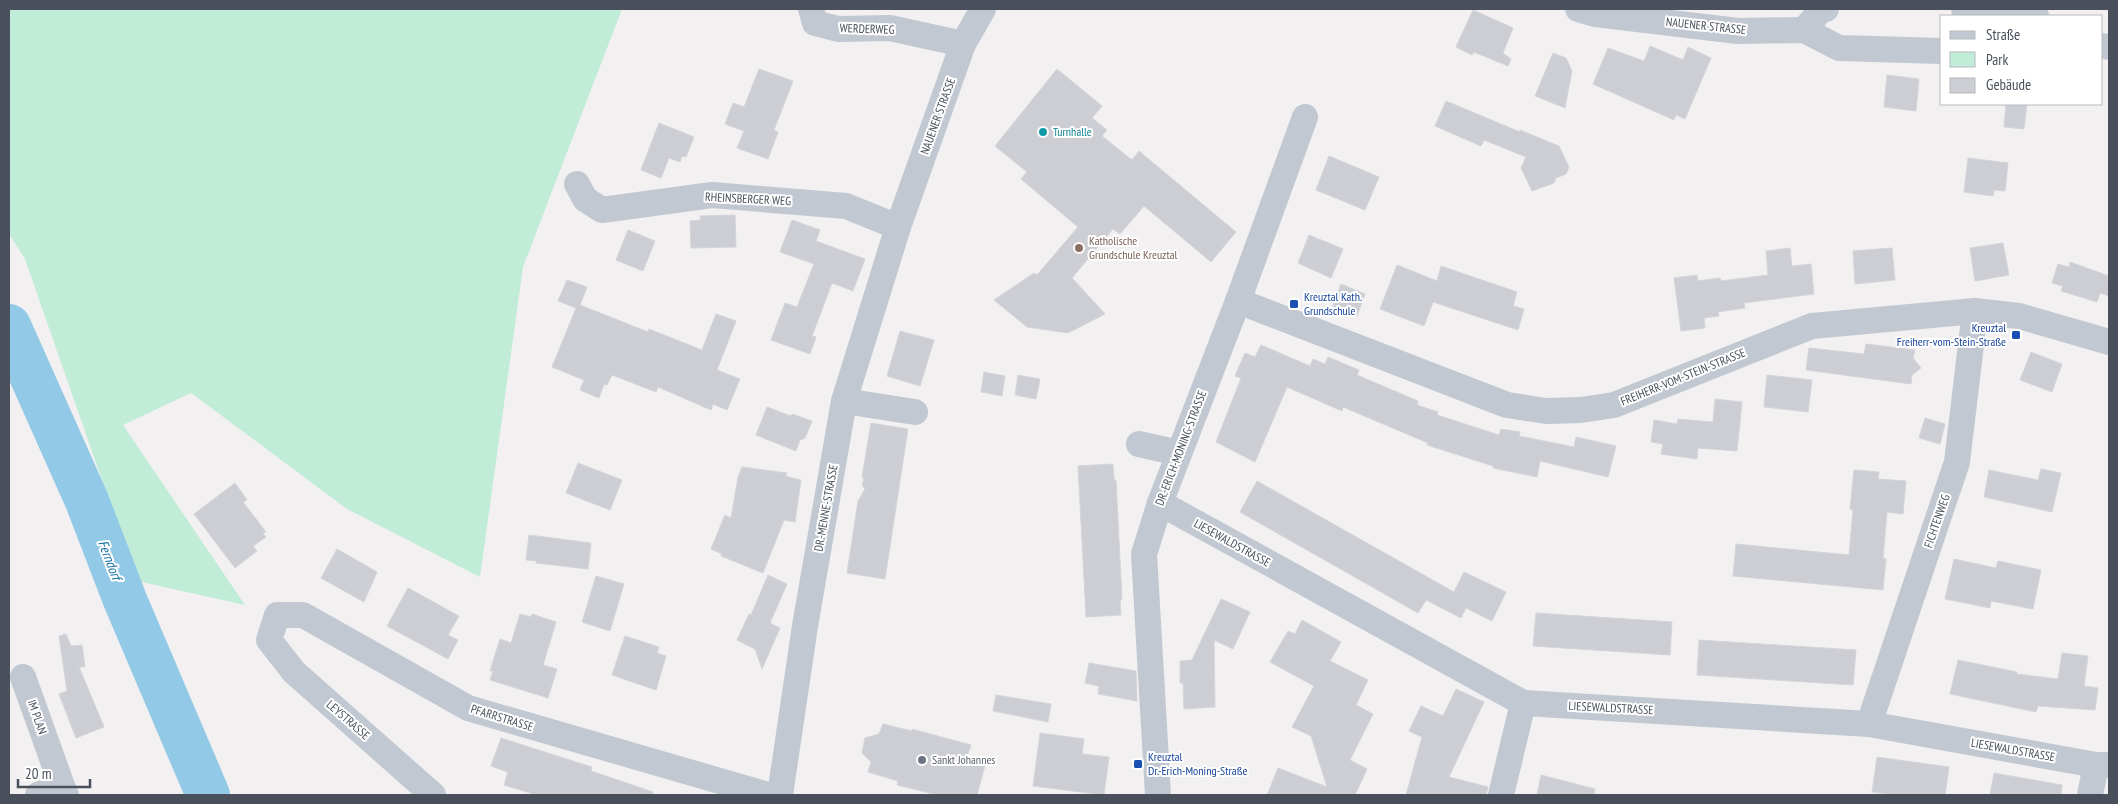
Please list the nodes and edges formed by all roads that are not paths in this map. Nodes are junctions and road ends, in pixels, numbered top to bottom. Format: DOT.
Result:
graph roads {
  1 [pos="811,9"];
  2 [pos="983,9"];
  3 [pos="1826,9"];
  4 [pos="1964,9"];
  5 [pos="1591,10"];
  6 [pos="2026,15"];
  7 [pos="1804,30"];
  8 [pos="964,44"];
  9 [pos="1940,51"];
  10 [pos="1306,117"];
  11 [pos="577,184"];
  12 [pos="898,227"];
  13 [pos="1238,301"];
  14 [pos="1974,311"];
  15 [pos="2109,342"];
  16 [pos="844,401"];
  17 [pos="915,412"];
  18 [pos="1139,444"];
  19 [pos="1179,453"];
  20 [pos="1160,503"];
  21 [pos="268,640"];
  22 [pos="23,677"];
  23 [pos="1523,703"];
  24 [pos="1869,724"];
  25 [pos="2103,765"];
  26 [pos="64,790"];
  27 [pos="38,795"];
  28 [pos="433,795"];
  29 [pos="768,795"];
  30 [pos="780,795"];
  31 [pos="1158,795"];
  32 [pos="1501,795"];
  33 [pos="2090,795"];
  1 -- 8 [label="street, WERDERWEG"];
  2 -- 8 [label="street, NAUENER STRASSE"];
  3 -- 7 [label="street"];
  4 -- 6 [label="street"];
  5 -- 7 [label="street, NAUENER STRASSE"];
  7 -- 9 [label="street, NAUENER STRASSE"];
  8 -- 12 [label="street, NAUENER STRASSE"];
  10 -- 13 [label="street, DR.-ERICH-MONING-STRASSE"];
  11 -- 12 [label="street, RHEINSBERGER WEG"];
  12 -- 16 [label="street, DR.-MENNE-STRASSE"];
  13 -- 14 [label="street, FREIHERR-VOM-STEIN-STRASSE"];
  13 -- 19 [label="street, DR.-ERICH-MONING-STRASSE"];
  14 -- 15 [label="street, FREIHERR-VOM-STEIN-STRASSE"];
  14 -- 24 [label="street, FICHTENWEG"];
  16 -- 17 [label="street"];
  16 -- 30 [label="street, DR.-MENNE-STRASSE"];
  18 -- 19 [label="street"];
  19 -- 20 [label="street, DR.-ERICH-MONING-STRASSE"];
  20 -- 23 [label="street, LIESEWALDSTRASSE"];
  20 -- 31 [label="street, DR.-ERICH-MONING-STRASSE"];
  21 -- 28 [label="street, LEYSTRASSE"];
  21 -- 29 [label="street, PFARRSTRASSE"];
  22 -- 26 [label="street, IM PLAN"];
  23 -- 24 [label="street, LIESEWALDSTRASSE"];
  23 -- 32 [label="street"];
  24 -- 25 [label="street, LIESEWALDSTRASSE"];
  25 -- 33 [label="street"];
  26 -- 27 [label="street, IM PLAN"];
}
